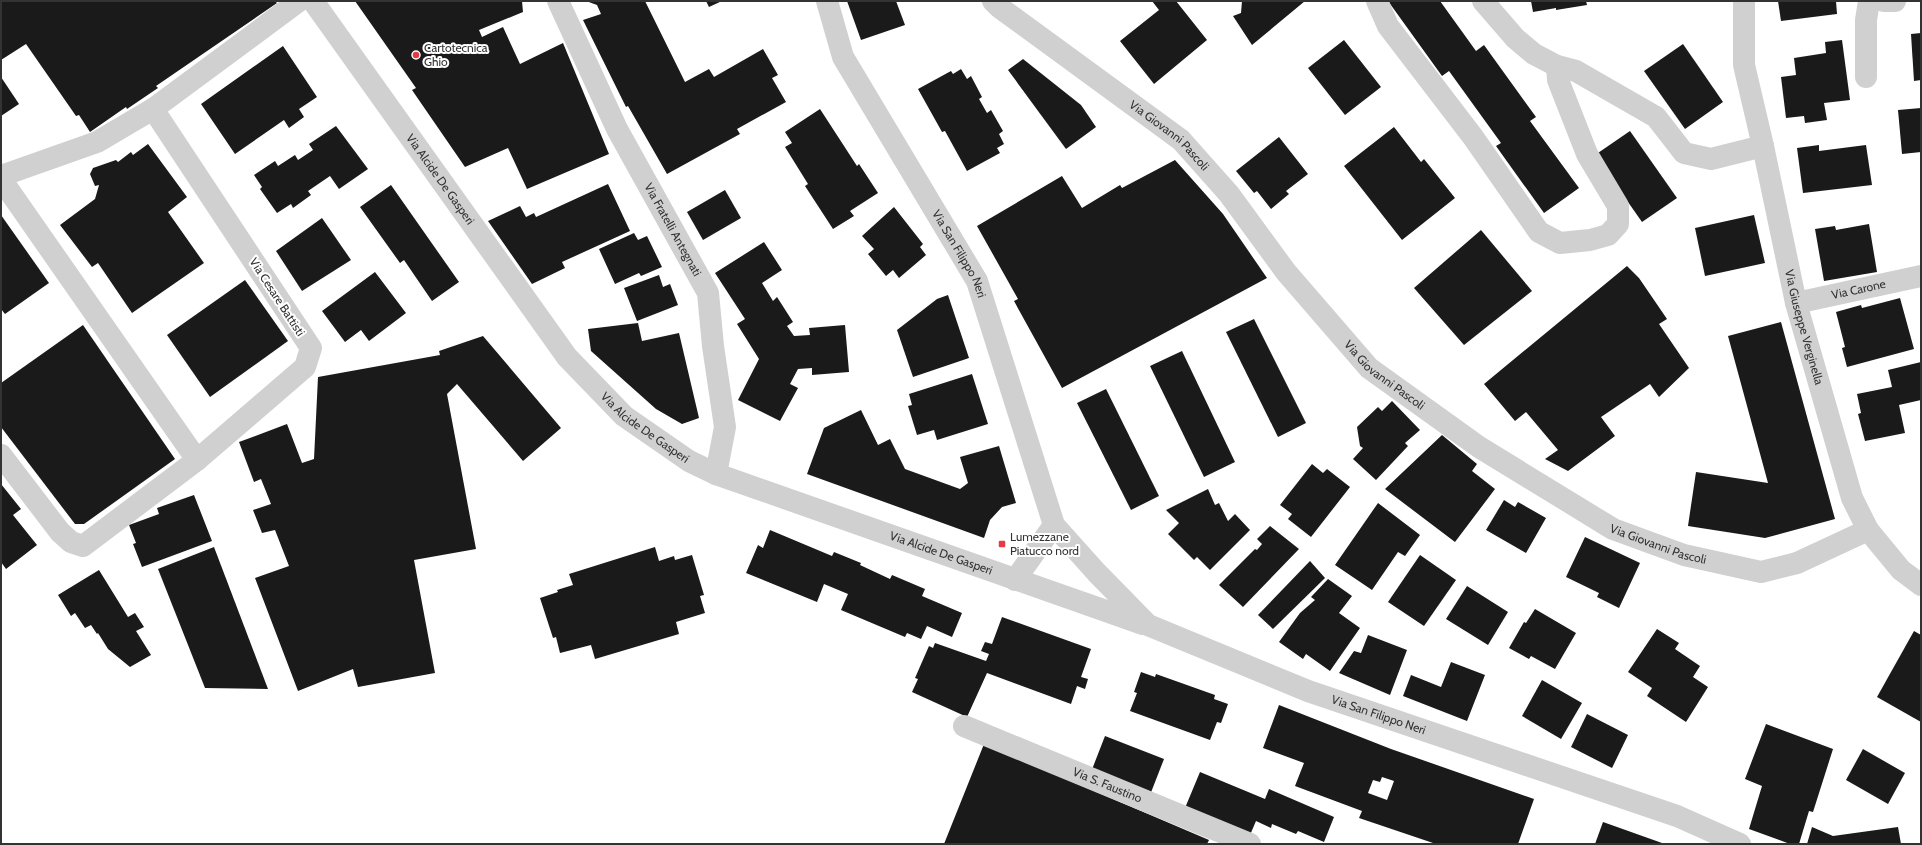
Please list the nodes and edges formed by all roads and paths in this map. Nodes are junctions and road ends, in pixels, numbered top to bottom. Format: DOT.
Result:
graph roads {
  1 [pos="299,1"];
  2 [pos="312,1"];
  3 [pos="558,1"];
  4 [pos="827,1"];
  5 [pos="993,1"];
  6 [pos="1377,1"];
  7 [pos="1484,1"];
  8 [pos="1730,1"];
  9 [pos="1744,1"];
  10 [pos="1869,1"];
  11 [pos="1884,1"];
  12 [pos="1895,1"];
  13 [pos="1744,44"];
  14 [pos="1557,66"];
  15 [pos="1866,77"];
  16 [pos="154,109"];
  17 [pos="1763,146"];
  18 [pos="1,176"];
  19 [pos="1,180"];
  20 [pos="1921,276"];
  21 [pos="1796,302"];
  22 [pos="1,455"];
  23 [pos="197,460"];
  24 [pos="716,474"];
  25 [pos="1054,525"];
  26 [pos="1868,530"];
  27 [pos="1015,580"];
  28 [pos="1921,585"];
  29 [pos="1148,625"];
  30 [pos="964,726"];
  31 [pos="1241,842"];
  32 [pos="1740,844"];
  1 -- 16 [label="street"];
  2 -- 24 [label="street, Via Alcide De Gasperi"];
  3 -- 24 [label="street, Via Fratelli Antegnati"];
  4 -- 25 [label="street, Via San Filippo Neri"];
  5 -- 26 [label="street, Via Giovanni Pascoli"];
  6 -- 14 [label="street"];
  7 -- 14 [label="street"];
  8 -- 13 [label="street, Via Giuseppe Verginella"];
  9 -- 13 [label="street, Via Giuseppe Verginella"];
  10 -- 15 [label="street"];
  11 -- 12 [label="street"];
  13 -- 17 [label="street, Via Giuseppe Verginella"];
  14 -- 17 [label="street"];
  16 -- 18 [label="street"];
  16 -- 23 [label="street, Via Cesare Battisti"];
  17 -- 21 [label="street, Via Giuseppe Verginella"];
  19 -- 23 [label="street"];
  20 -- 21 [label="street, Via Carone"];
  21 -- 26 [label="street, Via Giuseppe Verginella"];
  22 -- 23 [label="street, Via Cesare Battisti"];
  24 -- 27 [label="street, Via Alcide De Gasperi"];
  25 -- 27 [label="street"];
  25 -- 29 [label="street, Via San Filippo Neri"];
  26 -- 28 [label="street, Via Giuseppe Verginella"];
  27 -- 29 [label="street, Via Alcide De Gasperi"];
  29 -- 32 [label="street, Via San Filippo Neri"];
  30 -- 31 [label="street, Via S. Faustino"];
}
